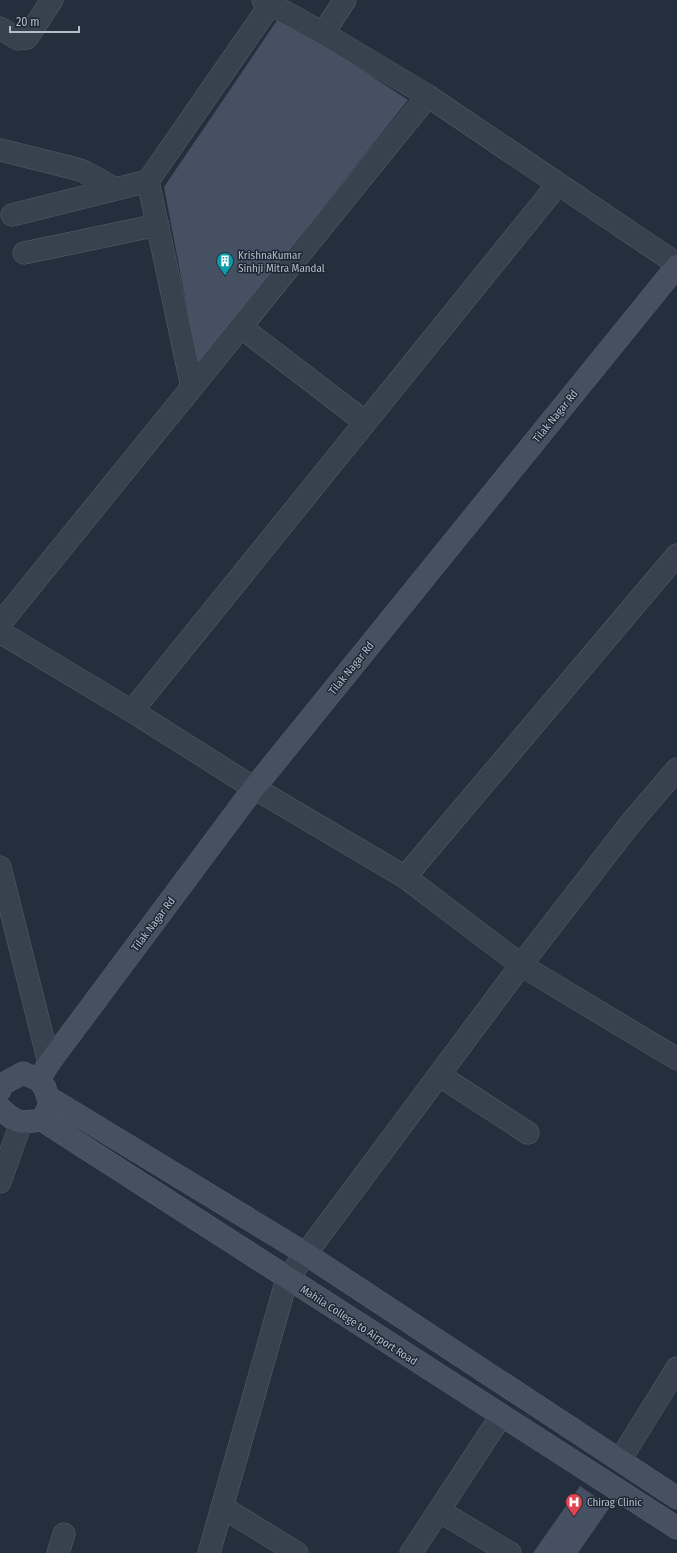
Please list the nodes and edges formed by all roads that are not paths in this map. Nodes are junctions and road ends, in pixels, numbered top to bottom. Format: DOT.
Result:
graph roads {
  1 [pos="52,0"];
  2 [pos="345,0"];
  3 [pos="266,3"];
  4 [pos="0,28"];
  5 [pos="323,33"];
  6 [pos="428,96"];
  7 [pos="0,150"];
  8 [pos="148,181"];
  9 [pos="558,184"];
  10 [pos="116,189"];
  11 [pos="12,215"];
  12 [pos="158,225"];
  13 [pos="24,253"];
  14 [pos="677,265"];
  15 [pos="241,327"];
  16 [pos="192,387"];
  17 [pos="365,422"];
  18 [pos="677,554"];
  19 [pos="0,624"];
  20 [pos="0,632"];
  21 [pos="132,711"];
  22 [pos="677,769"];
  23 [pos="254,788"];
  24 [pos="0,867"];
  25 [pos="404,877"];
  26 [pos="521,965"];
  27 [pos="677,1059"];
  28 [pos="8,1071"];
  29 [pos="439,1075"];
  30 [pos="45,1080"];
  31 [pos="0,1090"];
  32 [pos="14,1115"];
  33 [pos="528,1133"];
  34 [pos="0,1182"];
  35 [pos="306,1254"];
  36 [pos="287,1279"];
  37 [pos="677,1368"];
  38 [pos="501,1416"];
  39 [pos="620,1460"];
  40 [pos="677,1498"];
  41 [pos="222,1507"];
  42 [pos="439,1511"];
  43 [pos="677,1528"];
  44 [pos="209,1553"];
  45 [pos="297,1553"];
  46 [pos="411,1553"];
  47 [pos="510,1553"];
  1 -- 4 [label="street"];
  2 -- 5 [label="street"];
  3 -- 5 [label="street"];
  3 -- 8 [label="street"];
  5 -- 6 [label="street"];
  6 -- 9 [label="street"];
  6 -- 15 [label="street"];
  7 -- 10 [label="street"];
  8 -- 10 [label="street"];
  8 -- 12 [label="street"];
  9 -- 14 [label="street"];
  9 -- 17 [label="street"];
  10 -- 11 [label="street"];
  12 -- 13 [label="street"];
  12 -- 16 [label="street"];
  14 -- 23 [label="main road, Tilak Nagar Rd"];
  15 -- 16 [label="street"];
  15 -- 17 [label="street"];
  16 -- 19 [label="street"];
  17 -- 21 [label="street"];
  18 -- 25 [label="street"];
  20 -- 21 [label="street"];
  21 -- 23 [label="street"];
  22 -- 26 [label="street"];
  23 -- 25 [label="street"];
  23 -- 30 [label="main road, Tilak Nagar Rd"];
  24 -- 30 [label="street"];
  25 -- 26 [label="street"];
  26 -- 27 [label="street"];
  26 -- 29 [label="street"];
  28 -- 30 [label="main road"];
  28 -- 31 [label="main road"];
  29 -- 33 [label="street"];
  29 -- 35 [label="street"];
  30 -- 32 [label="main road"];
  30 -- 35 [label="main road"];
  32 -- 34 [label="street"];
  32 -- 36 [label="main road, Mahila College to Airport Road"];
  35 -- 36 [label="street"];
  35 -- 39 [label="main road"];
  36 -- 38 [label="main road, Mahila College to Airport Road"];
  36 -- 41 [label="street"];
  37 -- 39 [label="street"];
  38 -- 42 [label="street"];
  38 -- 43 [label="main road, Mahila College to Airport Road"];
  39 -- 40 [label="main road"];
  41 -- 44 [label="street"];
  41 -- 45 [label="street"];
  42 -- 46 [label="street"];
  42 -- 47 [label="street"];
}
